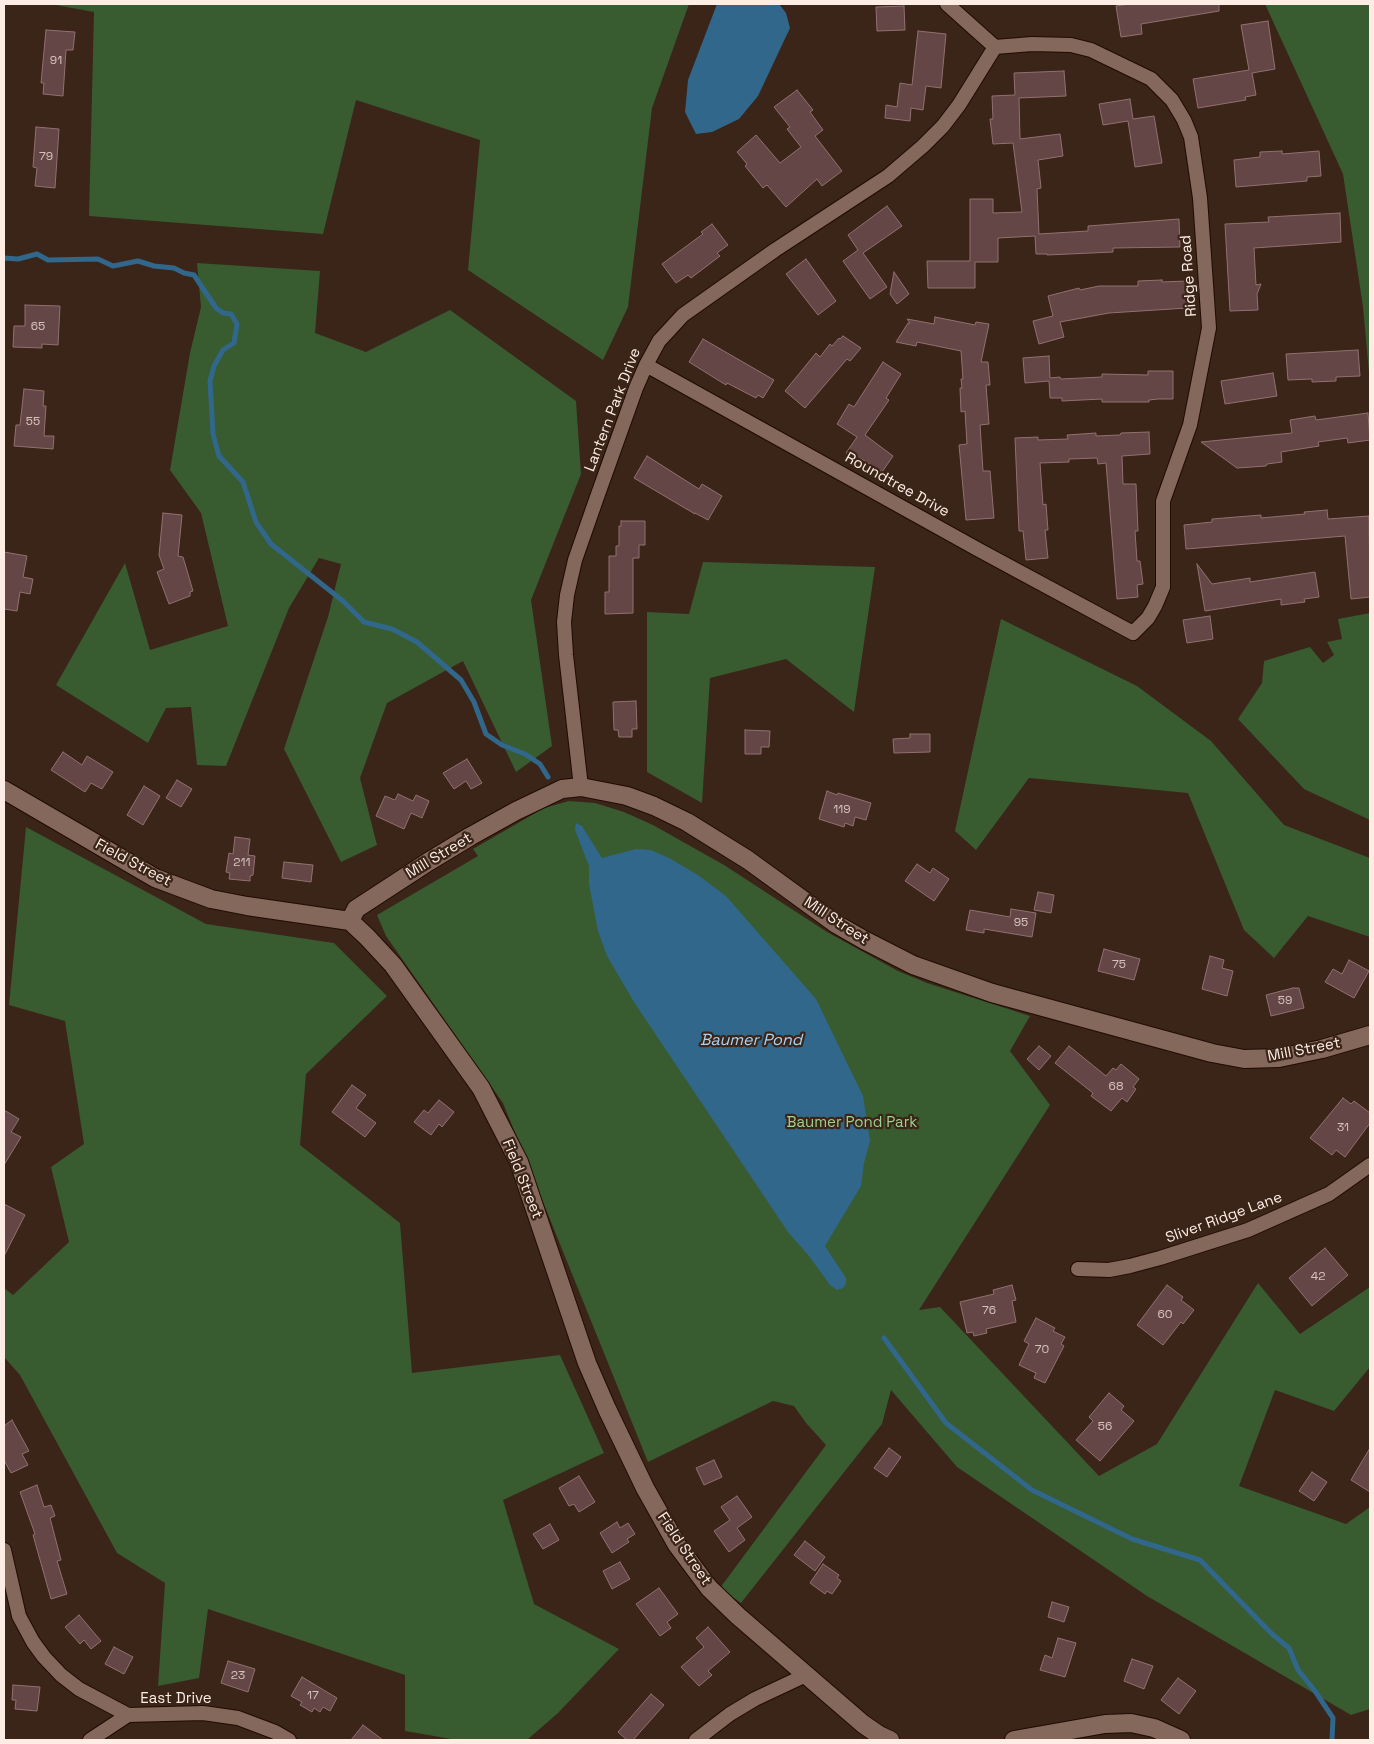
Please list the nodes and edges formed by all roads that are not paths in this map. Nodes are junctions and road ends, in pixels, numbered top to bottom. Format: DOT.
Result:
graph roads {
  1 [pos="947,4"];
  2 [pos="995,48"];
  3 [pos="646,365"];
  4 [pos="1133,633"];
  5 [pos="581,787"];
  6 [pos="4,790"];
  7 [pos="350,921"];
  8 [pos="1370,1035"];
  9 [pos="1370,1166"];
  10 [pos="1078,1269"];
  11 [pos="4,1550"];
  12 [pos="806,1675"];
  13 [pos="128,1715"];
  14 [pos="90,1740"];
  15 [pos="289,1740"];
  16 [pos="696,1740"];
  17 [pos="890,1740"];
  18 [pos="1014,1740"];
  19 [pos="1181,1740"];
  1 -- 2 [label="street"];
  2 -- 3 [label="street, Lantern Park Drive"];
  2 -- 4 [label="street, Ridge Road"];
  3 -- 4 [label="street, Roundtree Drive"];
  3 -- 5 [label="street, Lantern Park Drive"];
  5 -- 7 [label="street, Mill Street"];
  5 -- 8 [label="street, Mill Street"];
  6 -- 7 [label="street, Field Street"];
  7 -- 12 [label="street, Field Street"];
  9 -- 10 [label="street, Sliver Ridge Lane"];
  11 -- 13 [label="street, East Drive"];
  12 -- 16 [label="street"];
  12 -- 17 [label="street, Field Street"];
  13 -- 14 [label="street"];
  13 -- 15 [label="street, East Drive"];
  18 -- 19 [label="street"];
}
